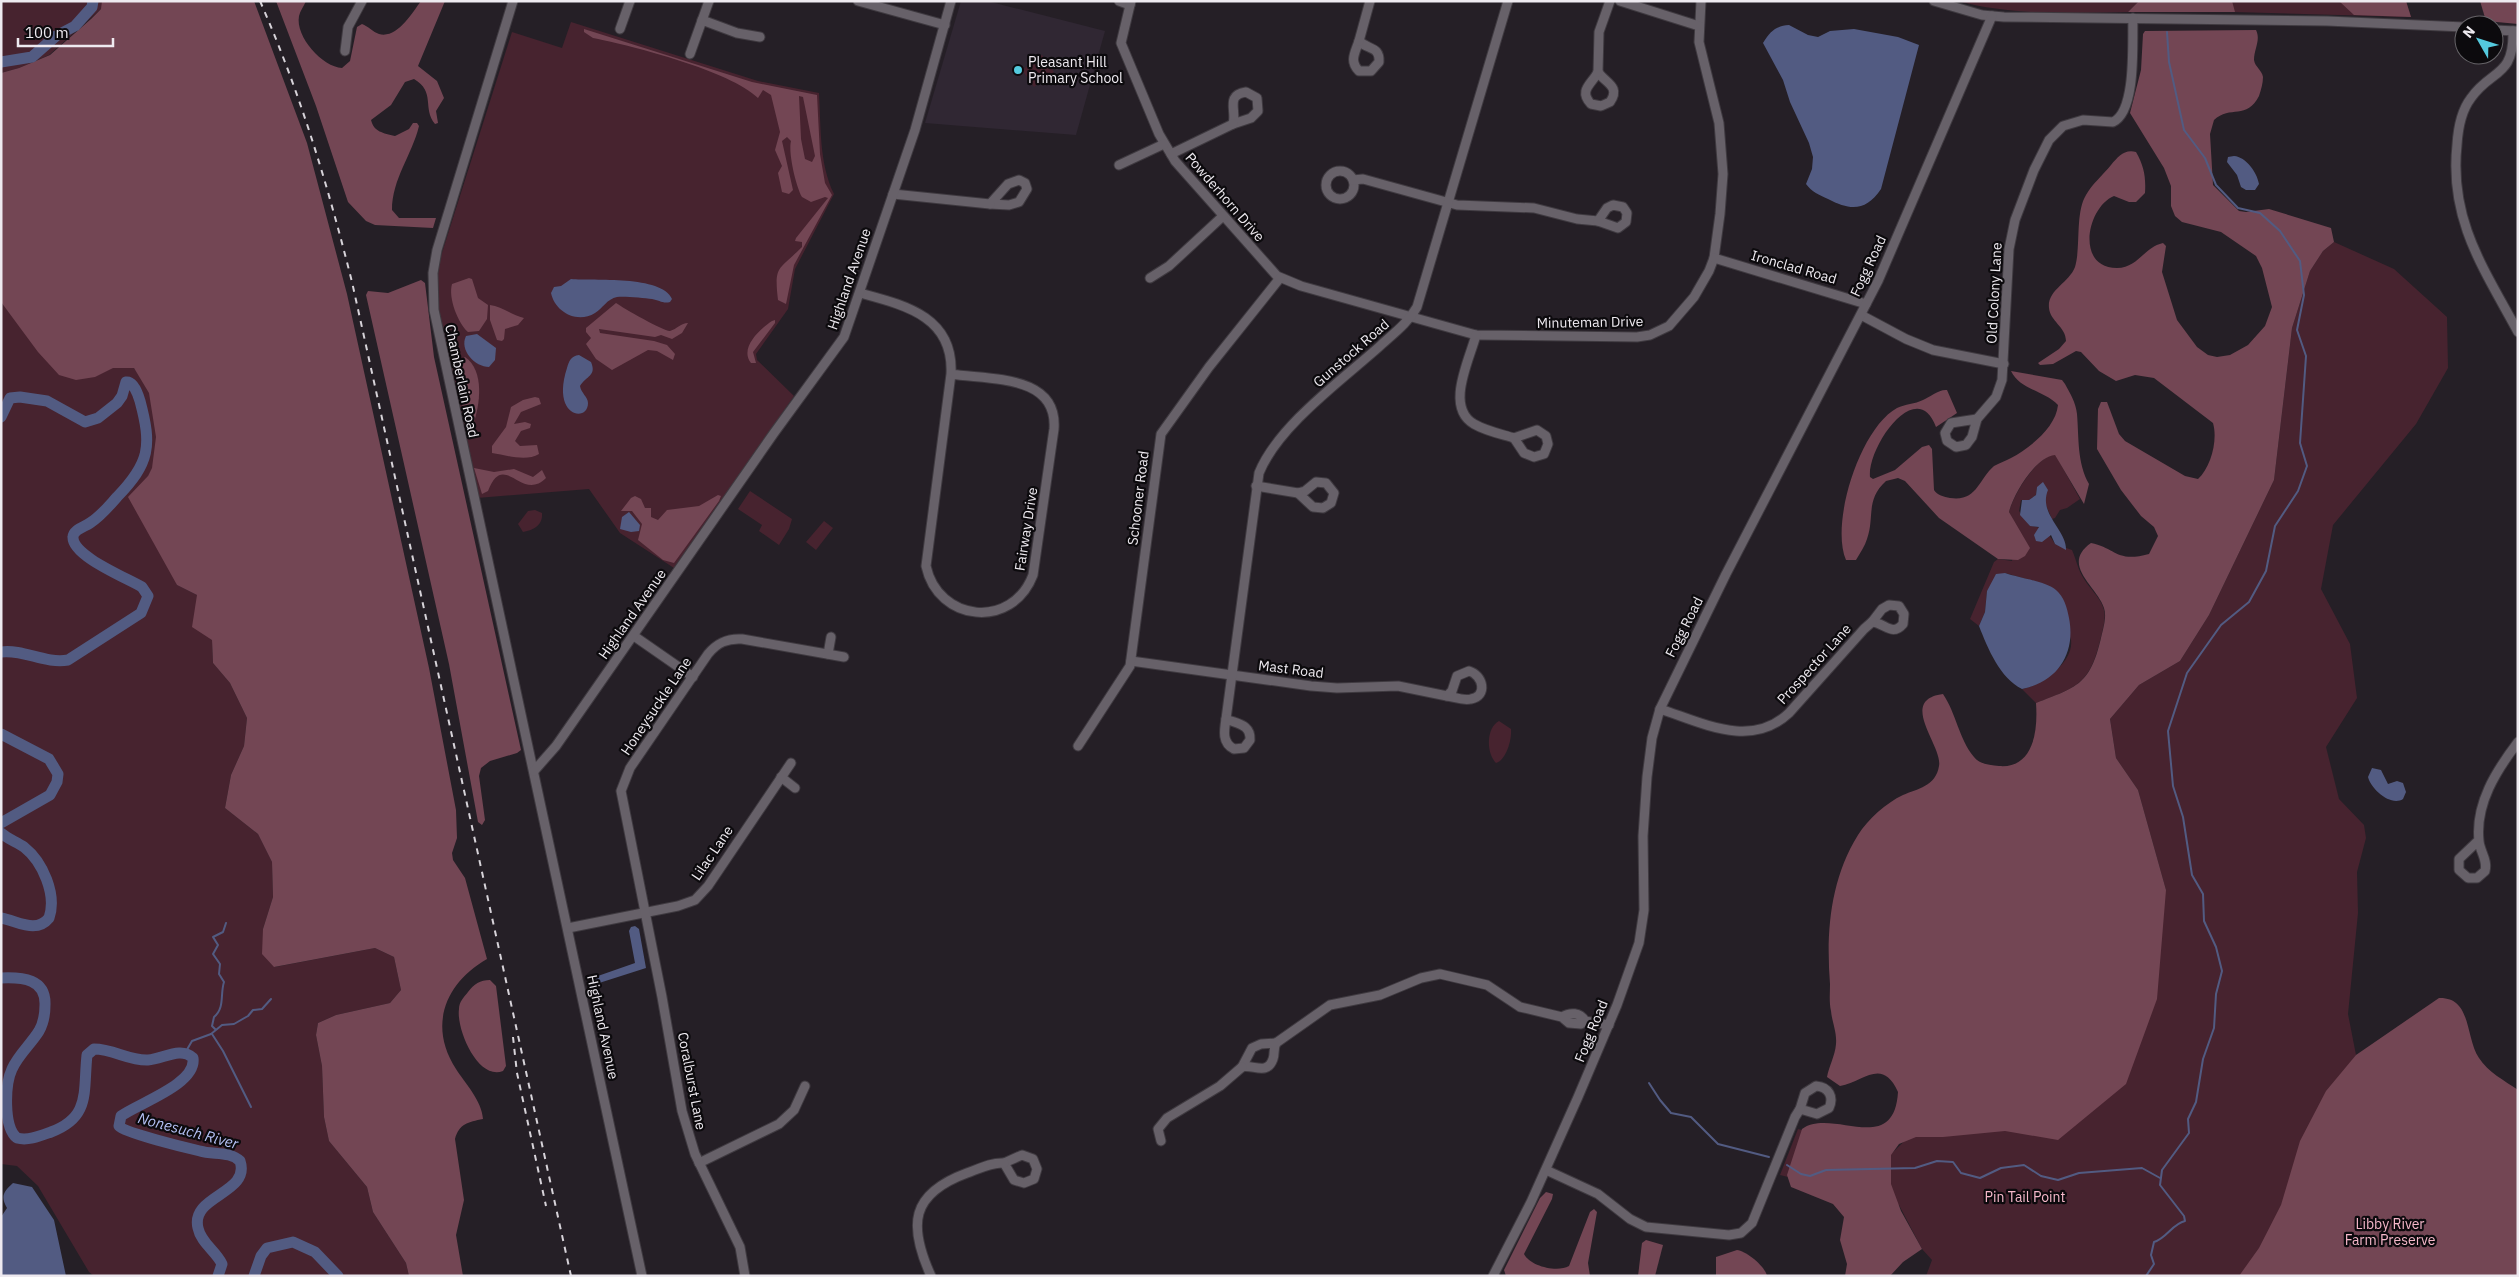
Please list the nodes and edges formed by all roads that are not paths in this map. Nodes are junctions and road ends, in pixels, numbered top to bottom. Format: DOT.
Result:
graph roads {
  1 [pos="362,1"];
  2 [pos="513,1"];
  3 [pos="630,1"];
  4 [pos="709,1"];
  5 [pos="951,1"];
  6 [pos="1118,1"];
  7 [pos="1370,1"];
  8 [pos="1508,1"];
  9 [pos="1610,1"];
  10 [pos="1620,1"];
  11 [pos="1701,1"];
  12 [pos="1934,1"];
  13 [pos="861,2"];
  14 [pos="1131,3"];
  15 [pos="1992,16"];
  16 [pos="2133,18"];
  17 [pos="702,20"];
  18 [pos="945,25"];
  19 [pos="1699,26"];
  20 [pos="2454,26"];
  21 [pos="620,29"];
  22 [pos="2515,31"];
  23 [pos="760,37"];
  24 [pos="1359,41"];
  25 [pos="345,52"];
  26 [pos="690,54"];
  27 [pos="1598,72"];
  28 [pos="1233,124"];
  29 [pos="1164,144"];
  30 [pos="1171,154"];
  31 [pos="1118,166"];
  32 [pos="1352,180"];
  33 [pos="893,194"];
  34 [pos="990,204"];
  35 [pos="1449,204"];
  36 [pos="1223,216"];
  37 [pos="1598,221"];
  38 [pos="1714,258"];
  39 [pos="1150,278"];
  40 [pos="1280,278"];
  41 [pos="860,293"];
  42 [pos="1866,304"];
  43 [pos="1861,315"];
  44 [pos="1410,318"];
  45 [pos="2518,332"];
  46 [pos="1476,336"];
  47 [pos="2004,364"];
  48 [pos="951,374"];
  49 [pos="1977,419"];
  50 [pos="1514,438"];
  51 [pos="1256,486"];
  52 [pos="1298,493"];
  53 [pos="1872,622"];
  54 [pos="634,636"];
  55 [pos="831,638"];
  56 [pos="828,654"];
  57 [pos="844,658"];
  58 [pos="1131,661"];
  59 [pos="1231,675"];
  60 [pos="693,677"];
  61 [pos="1447,696"];
  62 [pos="1660,709"];
  63 [pos="1226,719"];
  64 [pos="2518,742"];
  65 [pos="1078,746"];
  66 [pos="791,763"];
  67 [pos="534,771"];
  68 [pos="781,777"];
  69 [pos="795,788"];
  70 [pos="2479,840"];
  71 [pos="644,912"];
  72 [pos="568,928"];
  73 [pos="1609,1025"];
  74 [pos="1276,1044"];
  75 [pos="1242,1067"];
  76 [pos="805,1086"];
  77 [pos="1800,1109"];
  78 [pos="1161,1141"];
  79 [pos="699,1163"];
  80 [pos="1004,1163"];
  81 [pos="1546,1170"];
  82 [pos="642,1276"];
  83 [pos="745,1276"];
  84 [pos="931,1276"];
  85 [pos="1493,1276"];
  1 -- 25 [label="street"];
  2 -- 67 [label="street, Chamberlain Road"];
  3 -- 21 [label="street"];
  4 -- 17 [label="street"];
  5 -- 18 [label="street, Highland Avenue"];
  6 -- 14 [label="street"];
  7 -- 24 [label="street"];
  8 -- 35 [label="street, Gunstock Road"];
  9 -- 27 [label="street"];
  10 -- 19 [label="street"];
  11 -- 19 [label="street, Minuteman Drive"];
  12 -- 15 [label="street"];
  13 -- 18 [label="street"];
  14 -- 29 [label="street, Powderhorn Drive"];
  15 -- 16 [label="street"];
  15 -- 42 [label="street, Fogg Road"];
  16 -- 20 [label="street"];
  16 -- 47 [label="street, Old Colony Lane"];
  17 -- 23 [label="street"];
  17 -- 26 [label="street"];
  18 -- 33 [label="street, Highland Avenue"];
  19 -- 38 [label="street, Minuteman Drive"];
  22 -- 45 [label="street"];
  28 -- 30 [label="street"];
  29 -- 30 [label="street, Powderhorn Drive"];
  29 -- 31 [label="street"];
  30 -- 36 [label="street, Powderhorn Drive"];
  32 -- 35 [label="street"];
  33 -- 34 [label="street"];
  33 -- 41 [label="street, Highland Avenue"];
  35 -- 37 [label="street"];
  35 -- 44 [label="street, Gunstock Road"];
  36 -- 39 [label="street"];
  36 -- 40 [label="street, Powderhorn Drive"];
  38 -- 42 [label="street, Ironclad Road"];
  38 -- 46 [label="street, Minuteman Drive"];
  40 -- 44 [label="street"];
  40 -- 58 [label="street, Schooner Road"];
  41 -- 48 [label="street, Fairway Drive"];
  41 -- 54 [label="street, Highland Avenue"];
  42 -- 43 [label="street, Fogg Road"];
  43 -- 47 [label="street"];
  43 -- 62 [label="street, Fogg Road"];
  44 -- 46 [label="street, Minuteman Drive"];
  44 -- 51 [label="street, Gunstock Road"];
  46 -- 50 [label="street"];
  47 -- 49 [label="street, Old Colony Lane"];
  48 -- 48 [label="street, Fairway Drive"];
  51 -- 52 [label="street"];
  51 -- 59 [label="street, Gunstock Road"];
  53 -- 62 [label="street, Prospector Lane"];
  54 -- 60 [label="street"];
  54 -- 67 [label="street, Highland Avenue"];
  55 -- 56 [label="street"];
  56 -- 57 [label="street, Honeysuckle Lane"];
  56 -- 60 [label="street, Honeysuckle Lane"];
  58 -- 59 [label="street, Mast Road"];
  58 -- 65 [label="street, Schooner Road"];
  59 -- 61 [label="street, Mast Road"];
  59 -- 63 [label="street, Gunstock Road"];
  60 -- 71 [label="street, Honeysuckle Lane"];
  62 -- 73 [label="street, Fogg Road"];
  64 -- 70 [label="street"];
  66 -- 68 [label="street, Lilac Lane"];
  67 -- 72 [label="street, Highland Avenue"];
  68 -- 69 [label="street"];
  68 -- 71 [label="street, Lilac Lane"];
  71 -- 72 [label="street, Lilac Lane"];
  71 -- 79 [label="street, Coralburst Lane"];
  72 -- 82 [label="street, Highland Avenue"];
  73 -- 74 [label="street"];
  73 -- 81 [label="street, Fogg Road"];
  74 -- 75 [label="street"];
  74 -- 75 [label="street"];
  75 -- 78 [label="street"];
  76 -- 79 [label="street"];
  77 -- 81 [label="street"];
  79 -- 83 [label="street, Coralburst Lane"];
  80 -- 84 [label="street"];
  81 -- 85 [label="street, Fogg Road"];
}
